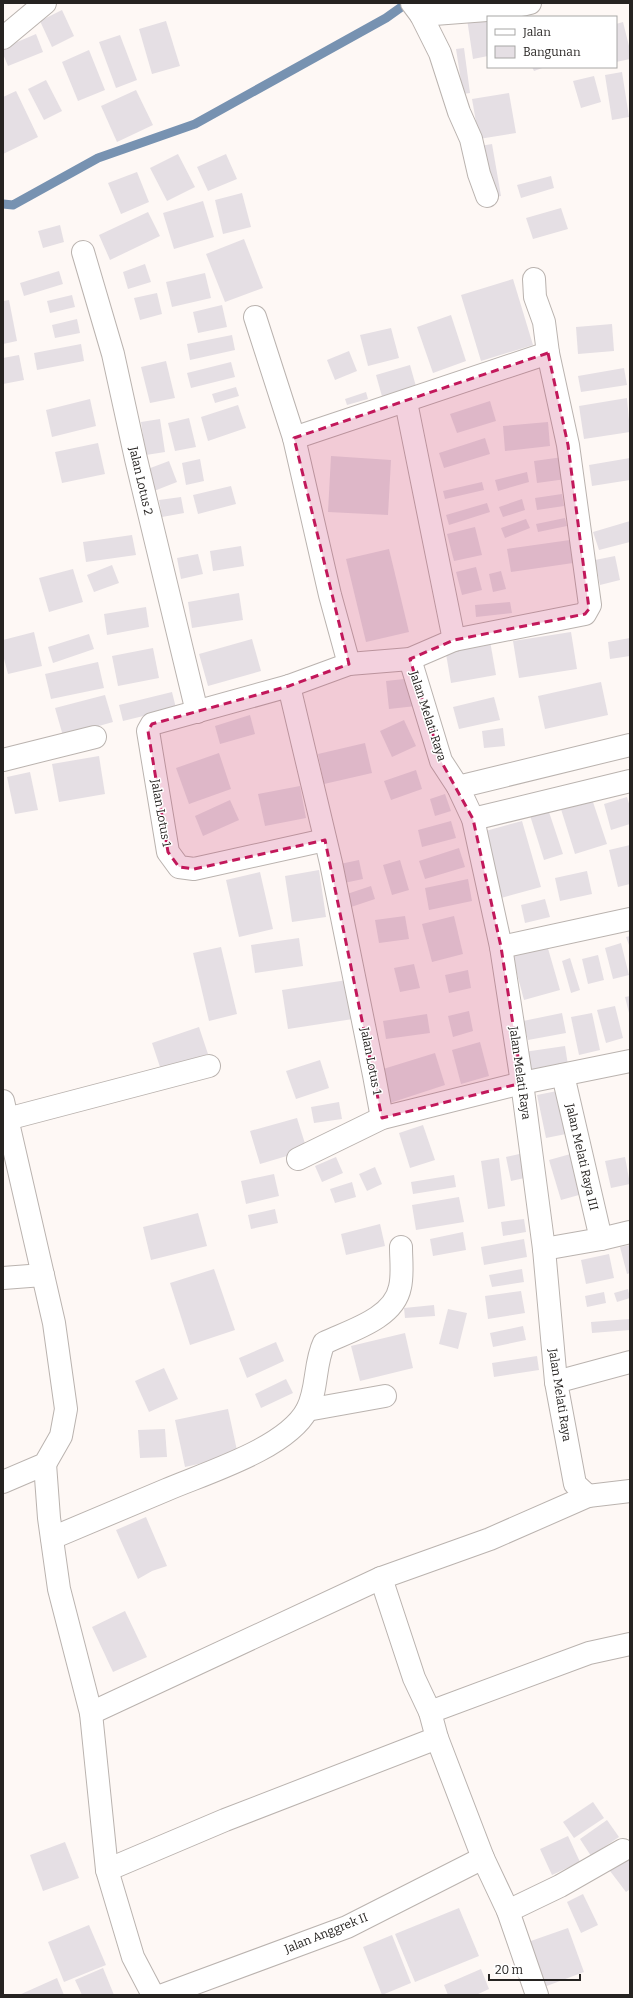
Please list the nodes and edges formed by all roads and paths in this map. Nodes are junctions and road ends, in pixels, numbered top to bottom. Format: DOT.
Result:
graph roads {
  1 [pos="45,3"];
  2 [pos="530,3"];
  3 [pos="416,8"];
  4 [pos="3,38"];
  5 [pos="487,196"];
  6 [pos="83,252"];
  7 [pos="534,279"];
  8 [pos="255,318"];
  9 [pos="548,353"];
  10 [pos="406,402"];
  11 [pos="294,438"];
  12 [pos="454,640"];
  13 [pos="410,659"];
  14 [pos="349,664"];
  15 [pos="289,686"];
  16 [pos="197,712"];
  17 [pos="95,737"];
  18 [pos="630,744"];
  19 [pos="3,760"];
  20 [pos="630,781"];
  21 [pos="458,787"];
  22 [pos="473,819"];
  23 [pos="326,840"];
  24 [pos="630,919"];
  25 [pos="501,947"];
  26 [pos="630,1060"];
  27 [pos="209,1066"];
  28 [pos="563,1075"];
  29 [pos="522,1083"];
  30 [pos="5,1110"];
  31 [pos="382,1118"];
  32 [pos="298,1159"];
  33 [pos="630,1232"];
  34 [pos="601,1239"];
  35 [pos="401,1247"];
  36 [pos="544,1249"];
  37 [pos="43,1275"];
  38 [pos="3,1278"];
  39 [pos="630,1362"];
  40 [pos="556,1382"];
  41 [pos="385,1396"];
  42 [pos="307,1410"];
  43 [pos="45,1464"];
  44 [pos="3,1482"];
  45 [pos="630,1491"];
  46 [pos="588,1496"];
  47 [pos="52,1538"];
  48 [pos="381,1578"];
  49 [pos="630,1644"];
  50 [pos="430,1712"];
  51 [pos="91,1714"];
  52 [pos="437,1738"];
  53 [pos="623,1850"];
  54 [pos="484,1858"];
  55 [pos="107,1870"];
  56 [pos="508,1911"];
  57 [pos="153,1995"];
  58 [pos="163,1995"];
  59 [pos="537,1995"];
  1 -- 4 [label="street"];
  2 -- 3 [label="street"];
  3 -- 5 [label="street"];
  6 -- 16 [label="street, Jalan Lotus 2"];
  7 -- 9 [label="street, Jalan Lotus 1"];
  8 -- 11 [label="street"];
  9 -- 10 [label="street"];
  9 -- 12 [label="street, Jalan Lotus 1"];
  10 -- 11 [label="street"];
  10 -- 12 [label="street"];
  11 -- 14 [label="street"];
  12 -- 13 [label="street, Jalan Lotus 1"];
  13 -- 14 [label="street, Jalan Lotus 1"];
  13 -- 21 [label="street, Jalan Melati Raya"];
  14 -- 15 [label="street, Jalan Lotus 1"];
  15 -- 16 [label="street, Jalan Lotus 1"];
  15 -- 23 [label="street, Jalan Lotus 1"];
  16 -- 23 [label="street, Jalan Lotus 1"];
  17 -- 19 [label="street"];
  18 -- 21 [label="street"];
  20 -- 22 [label="street"];
  21 -- 22 [label="street, Jalan Melati Raya"];
  22 -- 25 [label="street, Jalan Melati Raya"];
  23 -- 31 [label="street, Jalan Lotus 1"];
  24 -- 25 [label="street"];
  25 -- 29 [label="street, Jalan Melati Raya"];
  26 -- 28 [label="street"];
  27 -- 30 [label="street"];
  28 -- 29 [label="street"];
  28 -- 34 [label="street, Jalan Melati Raya III"];
  29 -- 31 [label="street"];
  29 -- 36 [label="street, Jalan Melati Raya"];
  30 -- 37 [label="street"];
  31 -- 32 [label="street"];
  33 -- 34 [label="street"];
  34 -- 36 [label="street"];
  35 -- 42 [label="street"];
  36 -- 40 [label="street, Jalan Melati Raya"];
  37 -- 38 [label="street"];
  37 -- 43 [label="street"];
  39 -- 40 [label="street"];
  40 -- 46 [label="street, Jalan Melati Raya"];
  41 -- 42 [label="street"];
  42 -- 47 [label="street"];
  43 -- 44 [label="street"];
  43 -- 47 [label="street"];
  45 -- 46 [label="street"];
  46 -- 48 [label="street"];
  47 -- 51 [label="street"];
  48 -- 50 [label="street"];
  48 -- 51 [label="street"];
  49 -- 50 [label="street"];
  50 -- 52 [label="street"];
  51 -- 55 [label="street"];
  52 -- 54 [label="street"];
  52 -- 55 [label="street"];
  53 -- 56 [label="street"];
  54 -- 56 [label="street"];
  54 -- 58 [label="street, Jalan Anggrek II"];
  55 -- 57 [label="street"];
  56 -- 59 [label="street"];
}
